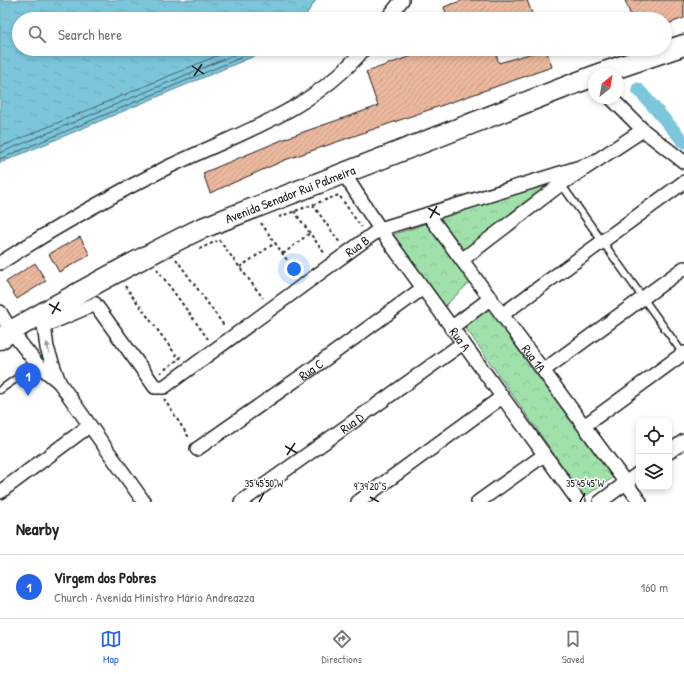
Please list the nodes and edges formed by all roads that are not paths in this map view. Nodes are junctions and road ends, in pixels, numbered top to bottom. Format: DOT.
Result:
graph roads {
  1 [pos="402,0"];
  2 [pos="393,12"];
  3 [pos="684,45"];
  4 [pos="672,49"];
  5 [pos="357,56"];
  6 [pos="653,56"];
  7 [pos="620,68"];
  8 [pos="588,80"];
  9 [pos="618,104"];
  10 [pos="642,130"];
  11 [pos="684,162"];
  12 [pos="590,164"];
  13 [pos="344,174"];
  14 [pos="684,182"];
  15 [pos="560,184"];
  16 [pos="428,214"];
  17 [pos="380,230"];
  18 [pos="603,242"];
  19 [pos="463,260"];
  20 [pos="0,263"];
  21 [pos="684,268"];
  22 [pos="423,288"];
  23 [pos="491,298"];
  24 [pos="642,298"];
  25 [pos="0,312"];
  26 [pos="503,314"];
  27 [pos="44,319"];
  28 [pos="451,328"];
  29 [pos="6,335"];
  30 [pos="463,344"];
  31 [pos="684,354"];
  32 [pos="38,364"];
  33 [pos="544,370"];
  34 [pos="59,382"];
  35 [pos="0,390"];
  36 [pos="502,397"];
  37 [pos="89,426"];
  38 [pos="584,426"];
  39 [pos="684,441"];
  40 [pos="197,449"];
  41 [pos="672,450"];
  42 [pos="544,454"];
  43 [pos="636,476"];
  44 [pos="626,483"];
  45 [pos="0,492"];
  46 [pos="144,502"];
  47 [pos="241,502"];
  48 [pos="358,502"];
  49 [pos="478,502"];
  50 [pos="579,502"];
  51 [pos="600,502"];
  52 [pos="640,502"];
  1 -- 2 [label="street"];
  3 -- 4 [label="main road, Avenida Senador Rui Palmeira"];
  5 -- 20 [label="street"];
  6 -- 7 [label="main road, Avenida Senador Rui Palmeira"];
  8 -- 13 [label="main road, Avenida Senador Rui Palmeira"];
  9 -- 10 [label="street"];
  10 -- 11 [label="street"];
  10 -- 12 [label="street"];
  12 -- 15 [label="street"];
  12 -- 16 [label="street, Rua B"];
  13 -- 17 [label="street, Rua A"];
  13 -- 27 [label="main road, Avenida Senador Rui Palmeira"];
  14 -- 18 [label="street"];
  15 -- 18 [label="lane"];
  15 -- 19 [label="street"];
  16 -- 17 [label="street, Rua B"];
  16 -- 19 [label="street, Rua 1A"];
  17 -- 22 [label="street, Rua A"];
  17 -- 27 [label="street, Rua B"];
  18 -- 24 [label="lane"];
  18 -- 26 [label="street"];
  19 -- 23 [label="street, Rua 1A"];
  21 -- 24 [label="street"];
  22 -- 28 [label="street, Rua A"];
  22 -- 40 [label="street, Rua C"];
  23 -- 26 [label="street, Rua 1A"];
  23 -- 28 [label="street"];
  24 -- 31 [label="lane"];
  24 -- 33 [label="street"];
  25 -- 29 [label="street"];
  26 -- 33 [label="street, Rua 1A"];
  27 -- 29 [label="main road, Avenida Senador Rui Palmeira"];
  34 -- 27 [label="street, one-way"];
  28 -- 30 [label="street, Rua A"];
  29 -- 32 [label="street"];
  30 -- 36 [label="street, Rua A"];
  30 -- 47 [label="street, Rua D"];
  31 -- 38 [label="street"];
  32 -- 34 [label="street"];
  32 -- 35 [label="lane"];
  33 -- 38 [label="street, Rua 1A"];
  34 -- 37 [label="street"];
  36 -- 42 [label="street, Rua A"];
  36 -- 48 [label="street"];
  37 -- 45 [label="street"];
  37 -- 46 [label="street"];
  38 -- 44 [label="street, Rua 1A"];
  39 -- 41 [label="street"];
  42 -- 49 [label="street"];
  42 -- 50 [label="street, Rua A"];
  43 -- 44 [label="street"];
  44 -- 51 [label="street"];
  44 -- 52 [label="street, Rua 1A"];
}
